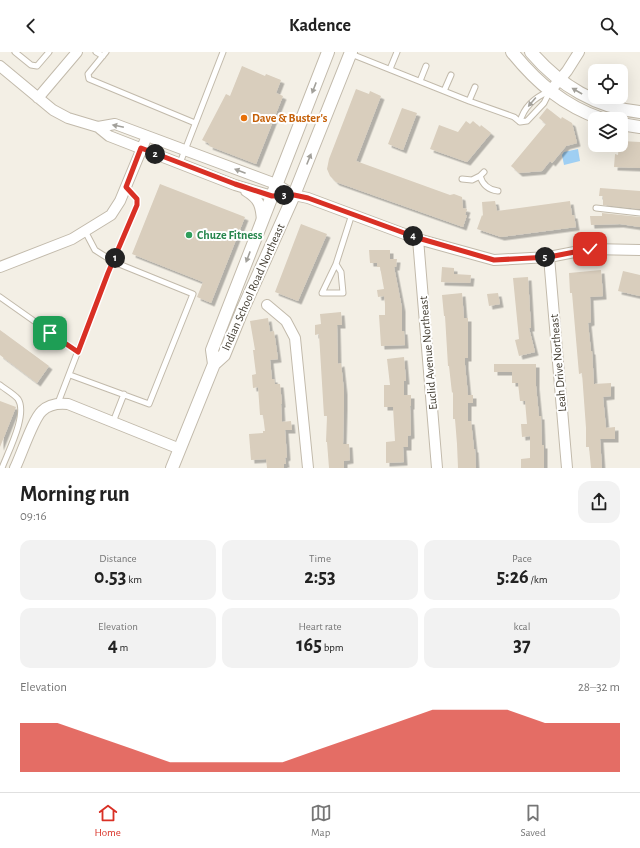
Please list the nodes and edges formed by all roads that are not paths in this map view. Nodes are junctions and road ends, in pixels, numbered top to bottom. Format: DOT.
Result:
graph roads {
  1 [pos="15,52"];
  2 [pos="49,52"];
  3 [pos="77,52"];
  4 [pos="96,52"];
  5 [pos="223,52"];
  6 [pos="328,52"];
  7 [pos="397,52"];
  8 [pos="512,52"];
  9 [pos="532,52"];
  10 [pos="579,52"];
  11 [pos="351,53"];
  12 [pos="105,54"];
  13 [pos="0,66"];
  14 [pos="426,66"];
  15 [pos="390,69"];
  16 [pos="451,75"];
  17 [pos="408,76"];
  18 [pos="560,80"];
  19 [pos="420,81"];
  20 [pos="404,82"];
  21 [pos="475,87"];
  22 [pos="444,91"];
  23 [pos="550,91"];
  24 [pos="38,98"];
  25 [pos="469,101"];
  26 [pos="640,112"];
  27 [pos="588,113"];
  28 [pos="520,122"];
  29 [pos="195,124"];
  30 [pos="628,125"];
  31 [pos="98,127"];
  32 [pos="640,127"];
  33 [pos="147,136"];
  34 [pos="141,148"];
  35 [pos="185,150"];
  36 [pos="180,163"];
  37 [pos="462,179"];
  38 [pos="235,184"];
  39 [pos="276,184"];
  40 [pos="126,187"];
  41 [pos="498,191"];
  42 [pos="294,195"];
  43 [pos="272,196"];
  44 [pos="596,208"];
  45 [pos="640,213"];
  46 [pos="352,214"];
  47 [pos="262,221"];
  48 [pos="84,231"];
  49 [pos="418,238"];
  50 [pos="640,250"];
  51 [pos="549,257"];
  52 [pos="114,262"];
  53 [pos="336,264"];
  54 [pos="0,267"];
  55 [pos="0,297"];
  56 [pos="267,305"];
  57 [pos="78,352"];
  58 [pos="214,364"];
  59 [pos="70,375"];
  60 [pos="0,385"];
  61 [pos="124,394"];
  62 [pos="58,404"];
  63 [pos="113,422"];
  64 [pos="180,449"];
  65 [pos="2,468"];
  66 [pos="15,468"];
  67 [pos="172,468"];
  68 [pos="308,468"];
  69 [pos="437,468"];
  70 [pos="567,468"];
  1 -- 2 [label="lane"];
  3 -- 24 [label="street"];
  4 -- 12 [label="lane"];
  5 -- 29 [label="lane"];
  6 -- 39 [label="street, Indian School Road Northeast, one-way"];
  7 -- 15 [label="lane"];
  8 -- 23 [label="street"];
  9 -- 18 [label="street"];
  10 -- 18 [label="street"];
  11 -- 15 [label="lane"];
  42 -- 11 [label="street, Indian School Road Northeast, one-way"];
  12 -- 29 [label="lane"];
  13 -- 24 [label="street"];
  14 -- 19 [label="lane"];
  15 -- 17 [label="lane"];
  16 -- 22 [label="lane"];
  17 -- 19 [label="lane"];
  17 -- 20 [label="lane"];
  18 -- 23 [label="street"];
  26 -- 18 [label="street, one-way"];
  19 -- 22 [label="lane"];
  21 -- 25 [label="lane"];
  22 -- 25 [label="lane"];
  23 -- 27 [label="street"];
  23 -- 28 [label="lane"];
  23 -- 28 [label="lane, one-way"];
  24 -- 31 [label="street"];
  25 -- 28 [label="lane"];
  29 -- 35 [label="lane"];
  30 -- 32 [label="street"];
  33 -- 31 [label="street, one-way"];
  31 -- 34 [label="street"];
  33 -- 34 [label="street"];
  33 -- 35 [label="street"];
  34 -- 36 [label="street"];
  34 -- 40 [label="street"];
  35 -- 36 [label="lane"];
  39 -- 35 [label="street, one-way"];
  36 -- 38 [label="street"];
  37 -- 41 [label="lane"];
  38 -- 43 [label="street"];
  38 -- 47 [label="street"];
  39 -- 42 [label="street"];
  39 -- 43 [label="street, Indian School Road Northeast"];
  40 -- 48 [label="street"];
  40 -- 52 [label="lane"];
  42 -- 43 [label="street"];
  42 -- 46 [label="street"];
  42 -- 58 [label="street, Indian School Road Northeast"];
  43 -- 47 [label="street, Indian School Road Northeast"];
  44 -- 45 [label="lane"];
  46 -- 49 [label="street"];
  46 -- 53 [label="lane"];
  47 -- 58 [label="street, Indian School Road Northeast, one-way"];
  48 -- 52 [label="lane"];
  48 -- 54 [label="street"];
  49 -- 51 [label="street"];
  49 -- 69 [label="street, Euclid Avenue Northeast"];
  50 -- 51 [label="street"];
  51 -- 70 [label="street, Leah Drive Northeast"];
  52 -- 57 [label="lane"];
  52 -- 61 [label="lane"];
  53 -- 53 [label="lane"];
  55 -- 57 [label="lane"];
  56 -- 68 [label="street"];
  57 -- 59 [label="lane"];
  58 -- 64 [label="street, Indian School Road Northeast"];
  59 -- 61 [label="lane"];
  59 -- 62 [label="lane"];
  60 -- 65 [label="lane"];
  61 -- 63 [label="lane"];
  62 -- 63 [label="street"];
  62 -- 66 [label="street"];
  63 -- 64 [label="street"];
  64 -- 67 [label="street, Indian School Road Northeast"];
}
